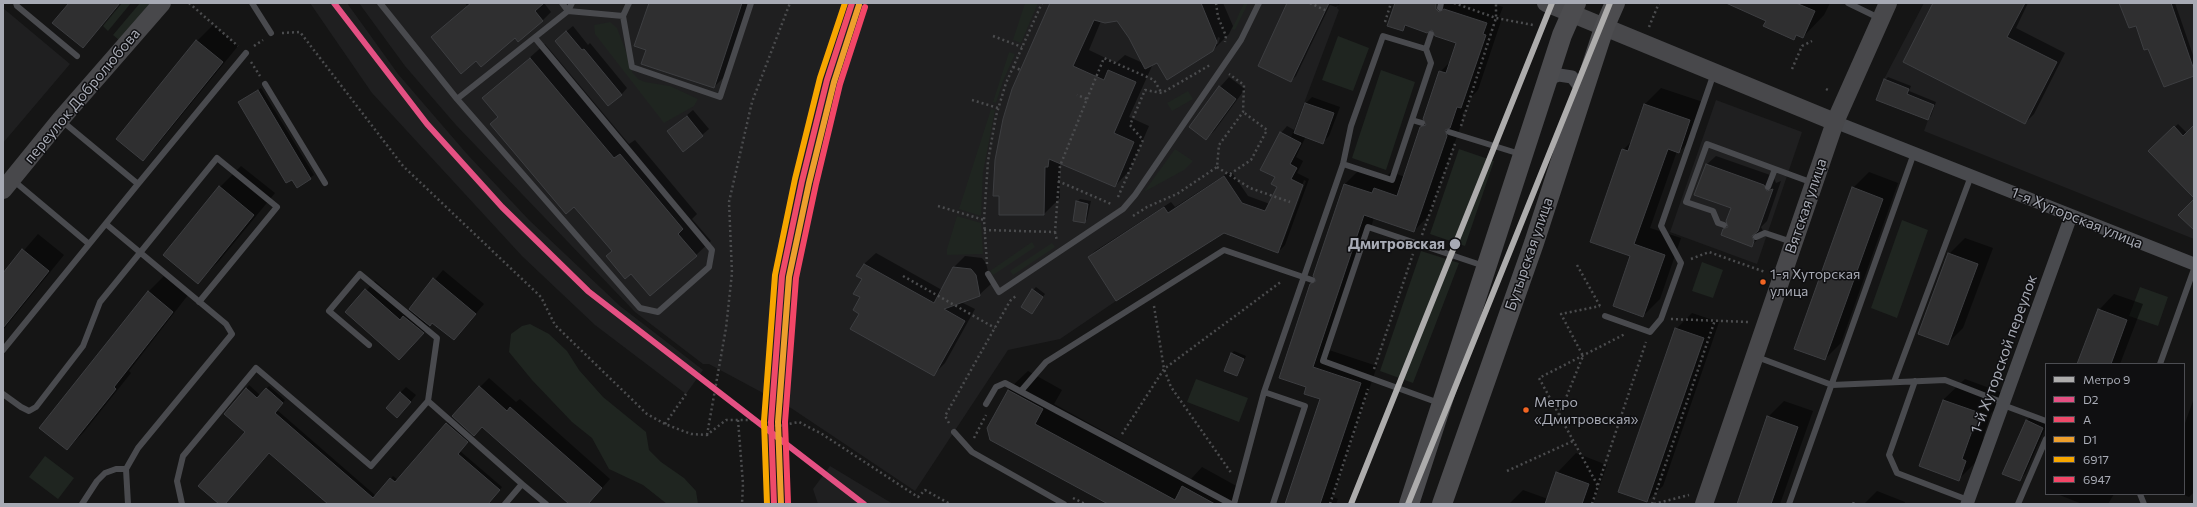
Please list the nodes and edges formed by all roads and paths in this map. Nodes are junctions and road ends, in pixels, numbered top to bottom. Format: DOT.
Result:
graph roads {
  1 [pos="16,3"];
  2 [pos="162,3"];
  3 [pos="189,3"];
  4 [pos="252,3"];
  5 [pos="380,3"];
  6 [pos="562,3"];
  7 [pos="572,3"];
  8 [pos="629,3"];
  9 [pos="751,3"];
  10 [pos="790,3"];
  11 [pos="1042,3"];
  12 [pos="1216,3"];
  13 [pos="1259,3"];
  14 [pos="1310,3"];
  15 [pos="1391,3"];
  16 [pos="1454,3"];
  17 [pos="1496,3"];
  18 [pos="1546,3"];
  19 [pos="1615,3"];
  20 [pos="1659,3"];
  21 [pos="1848,3"];
  22 [pos="1573,9"];
  23 [pos="568,11"];
  24 [pos="1327,11"];
  25 [pos="1884,11"];
  26 [pos="623,16"];
  27 [pos="1496,18"];
  28 [pos="1385,22"];
  29 [pos="1532,25"];
  30 [pos="1649,25"];
  31 [pos="1604,28"];
  32 [pos="271,33"];
  33 [pos="1431,34"];
  34 [pos="993,36"];
  35 [pos="535,38"];
  36 [pos="1812,41"];
  37 [pos="1224,46"];
  38 [pos="1022,47"];
  39 [pos="1426,49"];
  40 [pos="246,53"];
  41 [pos="77,56"];
  42 [pos="1013,67"];
  43 [pos="1221,69"];
  44 [pos="1792,69"];
  45 [pos="1021,70"];
  46 [pos="1714,73"];
  47 [pos="265,84"];
  48 [pos="1545,87"];
  49 [pos="1826,89"];
  50 [pos="1830,91"];
  51 [pos="1162,93"];
  52 [pos="1077,95"];
  53 [pos="457,99"];
  54 [pos="1087,99"];
  55 [pos="1580,99"];
  56 [pos="972,100"];
  57 [pos="998,108"];
  58 [pos="1243,112"];
  59 [pos="60,120"];
  60 [pos="1412,120"];
  61 [pos="1835,122"];
  62 [pos="1422,123"];
  63 [pos="1448,132"];
  64 [pos="1458,135"];
  65 [pos="1914,153"];
  66 [pos="1524,155"];
  67 [pos="1343,164"];
  68 [pos="1217,167"];
  69 [pos="1775,169"];
  70 [pos="1230,174"];
  71 [pos="1971,176"];
  72 [pos="1058,181"];
  73 [pos="325,183"];
  74 [pos="1814,183"];
  75 [pos="138,184"];
  76 [pos="8,185"];
  77 [pos="1768,187"];
  78 [pos="1290,202"];
  79 [pos="1114,205"];
  80 [pos="938,206"];
  81 [pos="1123,209"];
  82 [pos="2071,216"];
  83 [pos="984,220"];
  84 [pos="106,224"];
  85 [pos="1724,225"];
  86 [pos="984,230"];
  87 [pos="1756,237"];
  88 [pos="1417,243"];
  89 [pos="1793,243"];
  90 [pos="89,244"];
  91 [pos="139,252"];
  92 [pos="1681,263"];
  93 [pos="2194,264"];
  94 [pos="1577,265"];
  95 [pos="1486,267"];
  96 [pos="2194,269"];
  97 [pos="1766,273"];
  98 [pos="988,274"];
  99 [pos="1292,274"];
  100 [pos="903,276"];
  101 [pos="1303,277"];
  102 [pos="1312,280"];
  103 [pos="1339,289"];
  104 [pos="1347,292"];
  105 [pos="1152,296"];
  106 [pos="1010,301"];
  107 [pos="199,302"];
  108 [pos="1600,306"];
  109 [pos="1605,316"];
  110 [pos="1661,319"];
  111 [pos="1715,320"];
  112 [pos="1748,322"];
  113 [pos="995,328"];
  114 [pos="1638,328"];
  115 [pos="1650,332"];
  116 [pos="369,345"];
  117 [pos="3,350"];
  118 [pos="1583,356"];
  119 [pos="1754,357"];
  120 [pos="2160,363"];
  121 [pos="1164,369"];
  122 [pos="1371,378"];
  123 [pos="1915,381"];
  124 [pos="1894,382"];
  125 [pos="1832,385"];
  126 [pos="1021,391"];
  127 [pos="1264,392"];
  128 [pos="3,394"];
  129 [pos="686,394"];
  130 [pos="428,401"];
  131 [pos="1440,403"];
  132 [pos="986,404"];
  133 [pos="2004,404"];
  134 [pos="1559,415"];
  135 [pos="738,420"];
  136 [pos="2045,421"];
  137 [pos="665,424"];
  138 [pos="778,426"];
  139 [pos="954,432"];
  140 [pos="707,435"];
  141 [pos="1573,441"];
  142 [pos="972,442"];
  143 [pos="2045,442"];
  144 [pos="1116,443"];
  145 [pos="126,469"];
  146 [pos="1507,471"];
  147 [pos="522,484"];
  148 [pos="1240,485"];
  149 [pos="1598,486"];
  150 [pos="1696,500"];
  151 [pos="1968,502"];
  152 [pos="82,504"];
  153 [pos="128,504"];
  154 [pos="182,504"];
  155 [pos="505,504"];
  156 [pos="546,504"];
  157 [pos="742,504"];
  158 [pos="782,504"];
  159 [pos="950,504"];
  160 [pos="1064,504"];
  161 [pos="1231,504"];
  162 [pos="1234,504"];
  163 [pos="1273,504"];
  164 [pos="1330,504"];
  165 [pos="1409,504"];
  166 [pos="1442,504"];
  167 [pos="1592,504"];
  168 [pos="1653,504"];
  169 [pos="1789,504"];
  170 [pos="2018,504"];
  1 -- 41 [label="lane"];
  2 -- 59 [label="street, переулок Добролюбова"];
  3 -- 40 [label="path"];
  4 -- 32 [label="lane"];
  5 -- 53 [label="lane"];
  6 -- 23 [label="lane"];
  7 -- 23 [label="lane"];
  8 -- 26 [label="lane"];
  9 -- 26 [label="lane"];
  10 -- 140 [label="path"];
  11 -- 38 [label="path"];
  12 -- 37 [label="path"];
  13 -- 43 [label="lane"];
  14 -- 24 [label="path"];
  15 -- 28 [label="path"];
  16 -- 27 [label="path"];
  17 -- 27 [label="path"];
  18 -- 22 [label="street, 1-я Хуторская улица"];
  19 -- 31 [label="main road, Бутырская улица"];
  20 -- 30 [label="path"];
  21 -- 25 [label="lane"];
  22 -- 31 [label="street, 1-я Хуторская улица"];
  22 -- 48 [label="main road"];
  23 -- 26 [label="lane"];
  23 -- 35 [label="lane"];
  25 -- 61 [label="street, Вятская улица"];
  27 -- 29 [label="path"];
  27 -- 64 [label="path"];
  31 -- 46 [label="street, 1-я Хуторская улица"];
  31 -- 55 [label="main road, Бутырская улица"];
  32 -- 137 [label="path"];
  33 -- 39 [label="lane"];
  34 -- 38 [label="path"];
  35 -- 53 [label="lane"];
  35 -- 53 [label="lane"];
  36 -- 44 [label="path"];
  38 -- 42 [label="path"];
  39 -- 60 [label="lane"];
  39 -- 67 [label="lane"];
  40 -- 75 [label="lane"];
  42 -- 45 [label="path"];
  42 -- 57 [label="path"];
  43 -- 51 [label="path"];
  43 -- 81 [label="lane"];
  46 -- 61 [label="street, 1-я Хуторская улица"];
  46 -- 92 [label="lane"];
  47 -- 73 [label="lane"];
  48 -- 55 [label="street"];
  48 -- 66 [label="main road"];
  49 -- 50 [label="path"];
  51 -- 54 [label="path"];
  51 -- 79 [label="path"];
  52 -- 54 [label="path"];
  54 -- 72 [label="path"];
  55 -- 166 [label="main road, Бутырская улица"];
  56 -- 57 [label="path"];
  57 -- 83 [label="path"];
  58 -- 70 [label="path"];
  59 -- 75 [label="lane"];
  59 -- 76 [label="street, переулок Добролюбова"];
  60 -- 62 [label="lane"];
  60 -- 67 [label="lane"];
  61 -- 65 [label="street, 1-я Хуторская улица"];
  61 -- 74 [label="street, Вятская улица"];
  63 -- 64 [label="lane"];
  64 -- 66 [label="lane"];
  64 -- 88 [label="path"];
  65 -- 71 [label="street, 1-я Хуторская улица"];
  65 -- 125 [label="lane"];
  66 -- 95 [label="main road"];
  67 -- 101 [label="lane"];
  68 -- 70 [label="path"];
  69 -- 74 [label="lane"];
  69 -- 77 [label="lane"];
  69 -- 85 [label="lane"];
  70 -- 78 [label="path"];
  71 -- 82 [label="street, 1-я Хуторская улица"];
  71 -- 124 [label="lane"];
  72 -- 79 [label="path"];
  72 -- 86 [label="path"];
  74 -- 89 [label="street, Вятская улица"];
  75 -- 84 [label="lane"];
  76 -- 90 [label="lane"];
  79 -- 81 [label="path"];
  80 -- 83 [label="path"];
  81 -- 98 [label="lane"];
  82 -- 93 [label="street, 1-я Хуторская улица"];
  82 -- 133 [label="street, 1-й Хуторской переулок"];
  83 -- 86 [label="path"];
  84 -- 90 [label="lane"];
  84 -- 91 [label="lane"];
  86 -- 98 [label="path"];
  87 -- 89 [label="lane"];
  88 -- 95 [label="lane"];
  88 -- 104 [label="lane"];
  88 -- 122 [label="path"];
  89 -- 119 [label="street, Вятская улица"];
  90 -- 117 [label="lane"];
  91 -- 107 [label="lane"];
  91 -- 107 [label="lane"];
  91 -- 128 [label="lane"];
  92 -- 97 [label="path"];
  92 -- 110 [label="lane"];
  94 -- 108 [label="path"];
  95 -- 131 [label="main road"];
  96 -- 120 [label="lane"];
  99 -- 101 [label="lane"];
  99 -- 105 [label="lane"];
  99 -- 121 [label="path"];
  100 -- 113 [label="path"];
  101 -- 102 [label="lane"];
  101 -- 127 [label="lane"];
  103 -- 104 [label="lane"];
  104 -- 122 [label="lane"];
  105 -- 121 [label="path"];
  105 -- 126 [label="lane"];
  106 -- 113 [label="path"];
  107 -- 145 [label="lane"];
  108 -- 109 [label="path"];
  108 -- 118 [label="path"];
  109 -- 114 [label="lane"];
  110 -- 111 [label="path"];
  110 -- 115 [label="lane"];
  111 -- 112 [label="path"];
  111 -- 168 [label="path"];
  113 -- 139 [label="path"];
  114 -- 115 [label="lane"];
  114 -- 118 [label="path"];
  115 -- 149 [label="path"];
  116 -- 130 [label="lane"];
  118 -- 134 [label="path"];
  118 -- 134 [label="path"];
  119 -- 125 [label="lane"];
  119 -- 150 [label="street, Вятская улица"];
  121 -- 144 [label="path"];
  121 -- 148 [label="path"];
  122 -- 131 [label="lane"];
  122 -- 164 [label="path"];
  123 -- 124 [label="lane"];
  123 -- 133 [label="lane"];
  123 -- 151 [label="lane"];
  124 -- 125 [label="lane"];
  125 -- 169 [label="lane"];
  126 -- 132 [label="lane"];
  126 -- 144 [label="lane"];
  127 -- 148 [label="lane"];
  127 -- 163 [label="lane"];
  129 -- 137 [label="path"];
  130 -- 147 [label="lane"];
  130 -- 154 [label="lane"];
  131 -- 165 [label="main road"];
  132 -- 142 [label="path"];
  133 -- 136 [label="lane"];
  133 -- 151 [label="street, 1-й Хуторской переулок"];
  134 -- 141 [label="path"];
  135 -- 138 [label="path"];
  135 -- 140 [label="path"];
  135 -- 157 [label="path"];
  137 -- 140 [label="path"];
  138 -- 158 [label="path"];
  138 -- 159 [label="path"];
  139 -- 160 [label="lane"];
  141 -- 146 [label="path"];
  141 -- 149 [label="path"];
  143 -- 170 [label="lane"];
  144 -- 161 [label="lane"];
  145 -- 152 [label="lane"];
  145 -- 153 [label="lane"];
  147 -- 155 [label="lane"];
  147 -- 156 [label="lane"];
  148 -- 162 [label="lane"];
  149 -- 167 [label="path"];
  150 -- 168 [label="path"];
}
